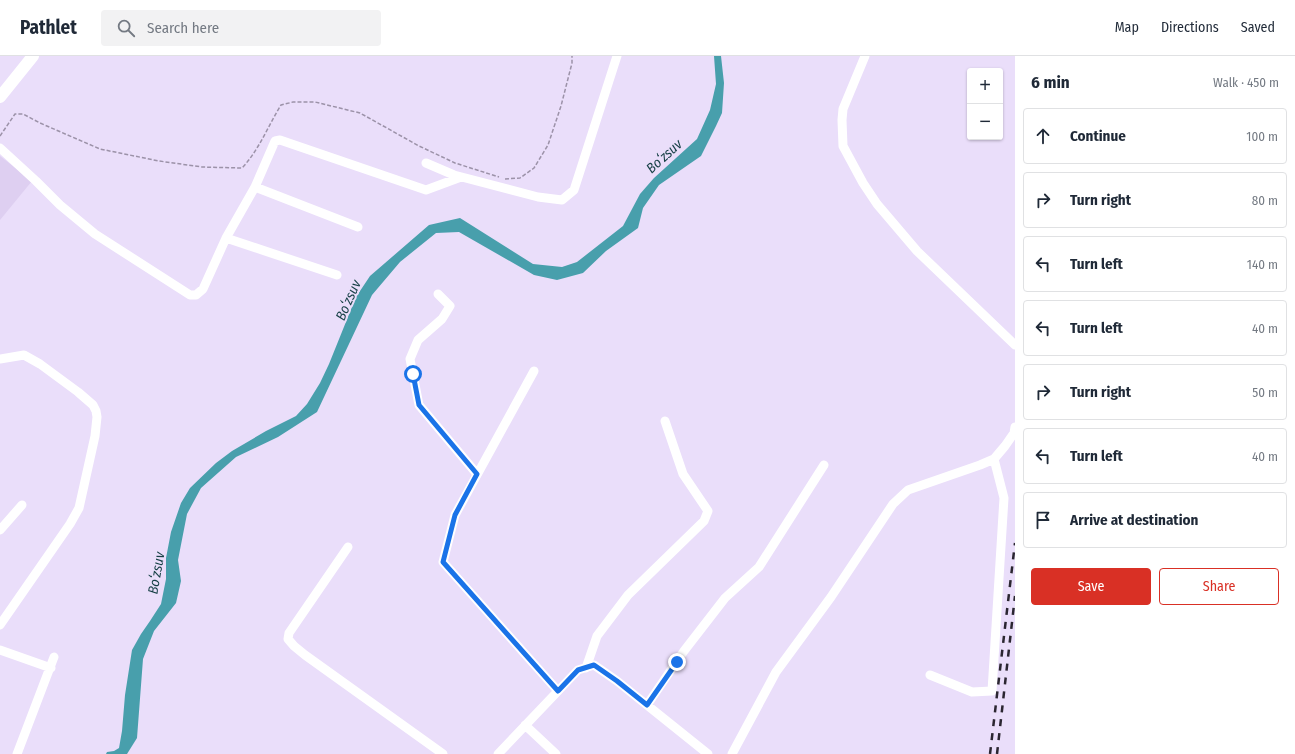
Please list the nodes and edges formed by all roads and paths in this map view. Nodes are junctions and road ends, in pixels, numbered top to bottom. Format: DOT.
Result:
graph roads {
  1 [pos="33,56"];
  2 [pos="572,56"];
  3 [pos="617,56"];
  4 [pos="865,56"];
  5 [pos="0,97"];
  6 [pos="0,136"];
  7 [pos="0,148"];
  8 [pos="426,163"];
  9 [pos="461,176"];
  10 [pos="255,187"];
  11 [pos="358,228"];
  12 [pos="226,238"];
  13 [pos="337,275"];
  14 [pos="438,294"];
  15 [pos="1015,345"];
  16 [pos="0,359"];
  17 [pos="534,371"];
  18 [pos="665,421"];
  19 [pos="1015,427"];
  20 [pos="994,459"];
  21 [pos="824,465"];
  22 [pos="477,474"];
  23 [pos="22,505"];
  24 [pos="0,530"];
  25 [pos="348,547"];
  26 [pos="0,625"];
  27 [pos="0,650"];
  28 [pos="54,657"];
  29 [pos="51,668"];
  30 [pos="586,668"];
  31 [pos="930,675"];
  32 [pos="558,691"];
  33 [pos="647,705"];
  34 [pos="525,725"];
  35 [pos="17,754"];
  36 [pos="443,754"];
  37 [pos="498,754"];
  38 [pos="556,754"];
  39 [pos="708,754"];
  40 [pos="732,754"];
  1 -- 5 [label="main road"];
  2 -- 6 [label="path"];
  3 -- 9 [label="street"];
  4 -- 15 [label="street"];
  7 -- 12 [label="street"];
  8 -- 9 [label="street"];
  9 -- 10 [label="street"];
  10 -- 11 [label="street"];
  10 -- 12 [label="street"];
  12 -- 13 [label="street"];
  14 -- 22 [label="street"];
  16 -- 26 [label="street"];
  17 -- 22 [label="street"];
  18 -- 30 [label="street"];
  19 -- 20 [label="street"];
  20 -- 31 [label="street"];
  20 -- 40 [label="street"];
  21 -- 33 [label="street"];
  22 -- 32 [label="street"];
  23 -- 24 [label="street"];
  25 -- 36 [label="street"];
  27 -- 29 [label="street"];
  28 -- 29 [label="street"];
  29 -- 35 [label="street"];
  30 -- 32 [label="street"];
  30 -- 33 [label="street"];
  32 -- 34 [label="street"];
  33 -- 39 [label="street"];
  34 -- 37 [label="street"];
  34 -- 38 [label="street"];
}
